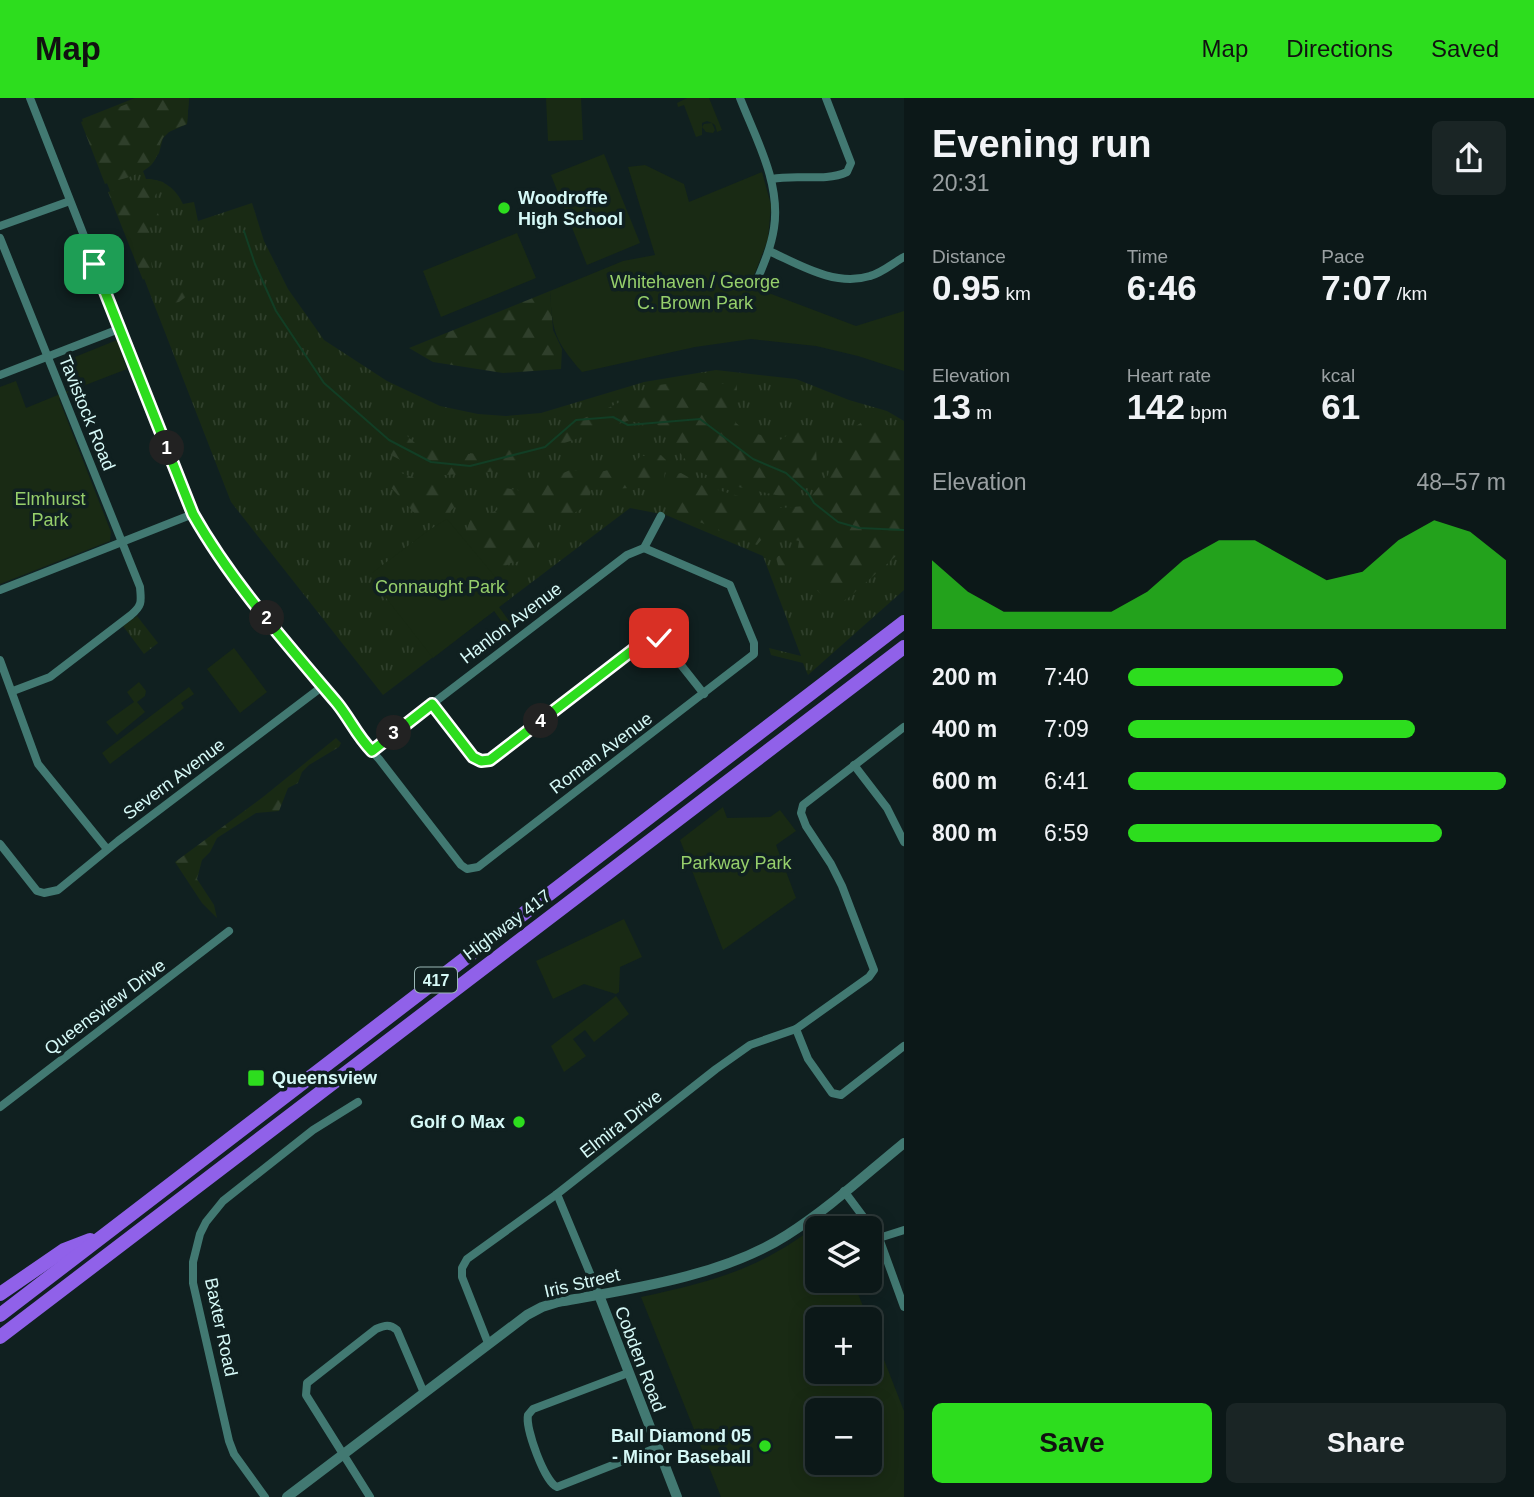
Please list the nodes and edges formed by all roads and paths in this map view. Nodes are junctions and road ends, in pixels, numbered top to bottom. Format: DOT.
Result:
graph roads {
  1 [pos="30,98"];
  2 [pos="740,98"];
  3 [pos="826,98"];
  4 [pos="772,179"];
  5 [pos="70,201"];
  6 [pos="0,226"];
  7 [pos="0,238"];
  8 [pos="769,251"];
  9 [pos="904,257"];
  10 [pos="755,285"];
  11 [pos="119,329"];
  12 [pos="46,356"];
  13 [pos="0,375"];
  14 [pos="193,514"];
  15 [pos="661,516"];
  16 [pos="121,542"];
  17 [pos="644,548"];
  18 [pos="0,590"];
  19 [pos="904,622"];
  20 [pos="904,647"];
  21 [pos="0,660"];
  22 [pos="323,687"];
  23 [pos="13,691"];
  24 [pos="704,694"];
  25 [pos="432,704"];
  26 [pos="904,727"];
  27 [pos="372,751"];
  28 [pos="854,765"];
  29 [pos="904,842"];
  30 [pos="0,844"];
  31 [pos="107,849"];
  32 [pos="229,931"];
  33 [pos="796,1029"];
  34 [pos="904,1046"];
  35 [pos="358,1102"];
  36 [pos="0,1107"];
  37 [pos="904,1143"];
  38 [pos="845,1191"];
  39 [pos="557,1194"];
  40 [pos="863,1216"];
  41 [pos="904,1230"];
  42 [pos="104,1234"];
  43 [pos="882,1237"];
  44 [pos="882,1246"];
  45 [pos="92,1267"];
  46 [pos="0,1294"];
  47 [pos="599,1295"];
  48 [pos="904,1307"];
  49 [pos="0,1315"];
  50 [pos="0,1337"];
  51 [pos="488,1343"];
  52 [pos="0,1347"];
  53 [pos="628,1373"];
  54 [pos="424,1393"];
  55 [pos="656,1448"];
  56 [pos="343,1454"];
  57 [pos="265,1497"];
  58 [pos="287,1497"];
  59 [pos="370,1497"];
  60 [pos="677,1497"];
  1 -- 5 [label="street"];
  2 -- 4 [label="street"];
  3 -- 4 [label="street"];
  4 -- 8 [label="street"];
  5 -- 6 [label="street"];
  5 -- 11 [label="street"];
  7 -- 12 [label="street, Tavistock Road"];
  8 -- 9 [label="street"];
  8 -- 10 [label="street"];
  11 -- 12 [label="street"];
  11 -- 14 [label="street"];
  12 -- 13 [label="street"];
  12 -- 16 [label="street, Tavistock Road"];
  14 -- 16 [label="street"];
  14 -- 22 [label="street"];
  15 -- 17 [label="street"];
  16 -- 18 [label="street"];
  16 -- 23 [label="street, Tavistock Road"];
  17 -- 24 [label="street, Roman Avenue"];
  17 -- 25 [label="street, Hanlon Avenue"];
  19 -- 42 [label="highway, 417"];
  20 -- 45 [label="highway, Highway 417 / 417"];
  21 -- 23 [label="street"];
  22 -- 27 [label="street"];
  22 -- 31 [label="street, Severn Avenue"];
  23 -- 31 [label="street"];
  24 -- 25 [label="street"];
  24 -- 27 [label="street, Roman Avenue"];
  25 -- 27 [label="street, Hanlon Avenue"];
  26 -- 28 [label="street"];
  28 -- 29 [label="street"];
  28 -- 33 [label="street, Elmira Drive"];
  30 -- 31 [label="street, Severn Avenue"];
  32 -- 36 [label="street, Queensview Drive"];
  33 -- 34 [label="street"];
  33 -- 39 [label="street, Elmira Drive"];
  35 -- 57 [label="street, Baxter Road"];
  37 -- 38 [label="street, Iris Street"];
  38 -- 40 [label="street"];
  38 -- 47 [label="street, Iris Street"];
  39 -- 47 [label="street, Cobden Road"];
  39 -- 51 [label="street, Elmira Drive"];
  41 -- 43 [label="street"];
  42 -- 46 [label="highway"];
  42 -- 49 [label="highway, 417"];
  44 -- 48 [label="street"];
  45 -- 50 [label="highway, Highway 417 / 417"];
  45 -- 52 [label="highway"];
  47 -- 51 [label="street, Iris Street"];
  47 -- 53 [label="street, Cobden Road"];
  51 -- 54 [label="street, Iris Street"];
  53 -- 55 [label="street, Cobden Road"];
  53 -- 55 [label="street"];
  54 -- 56 [label="street, Iris Street"];
  54 -- 56 [label="street"];
  55 -- 60 [label="street, Cobden Road"];
  56 -- 58 [label="street, Iris Street"];
  56 -- 59 [label="street"];
}
